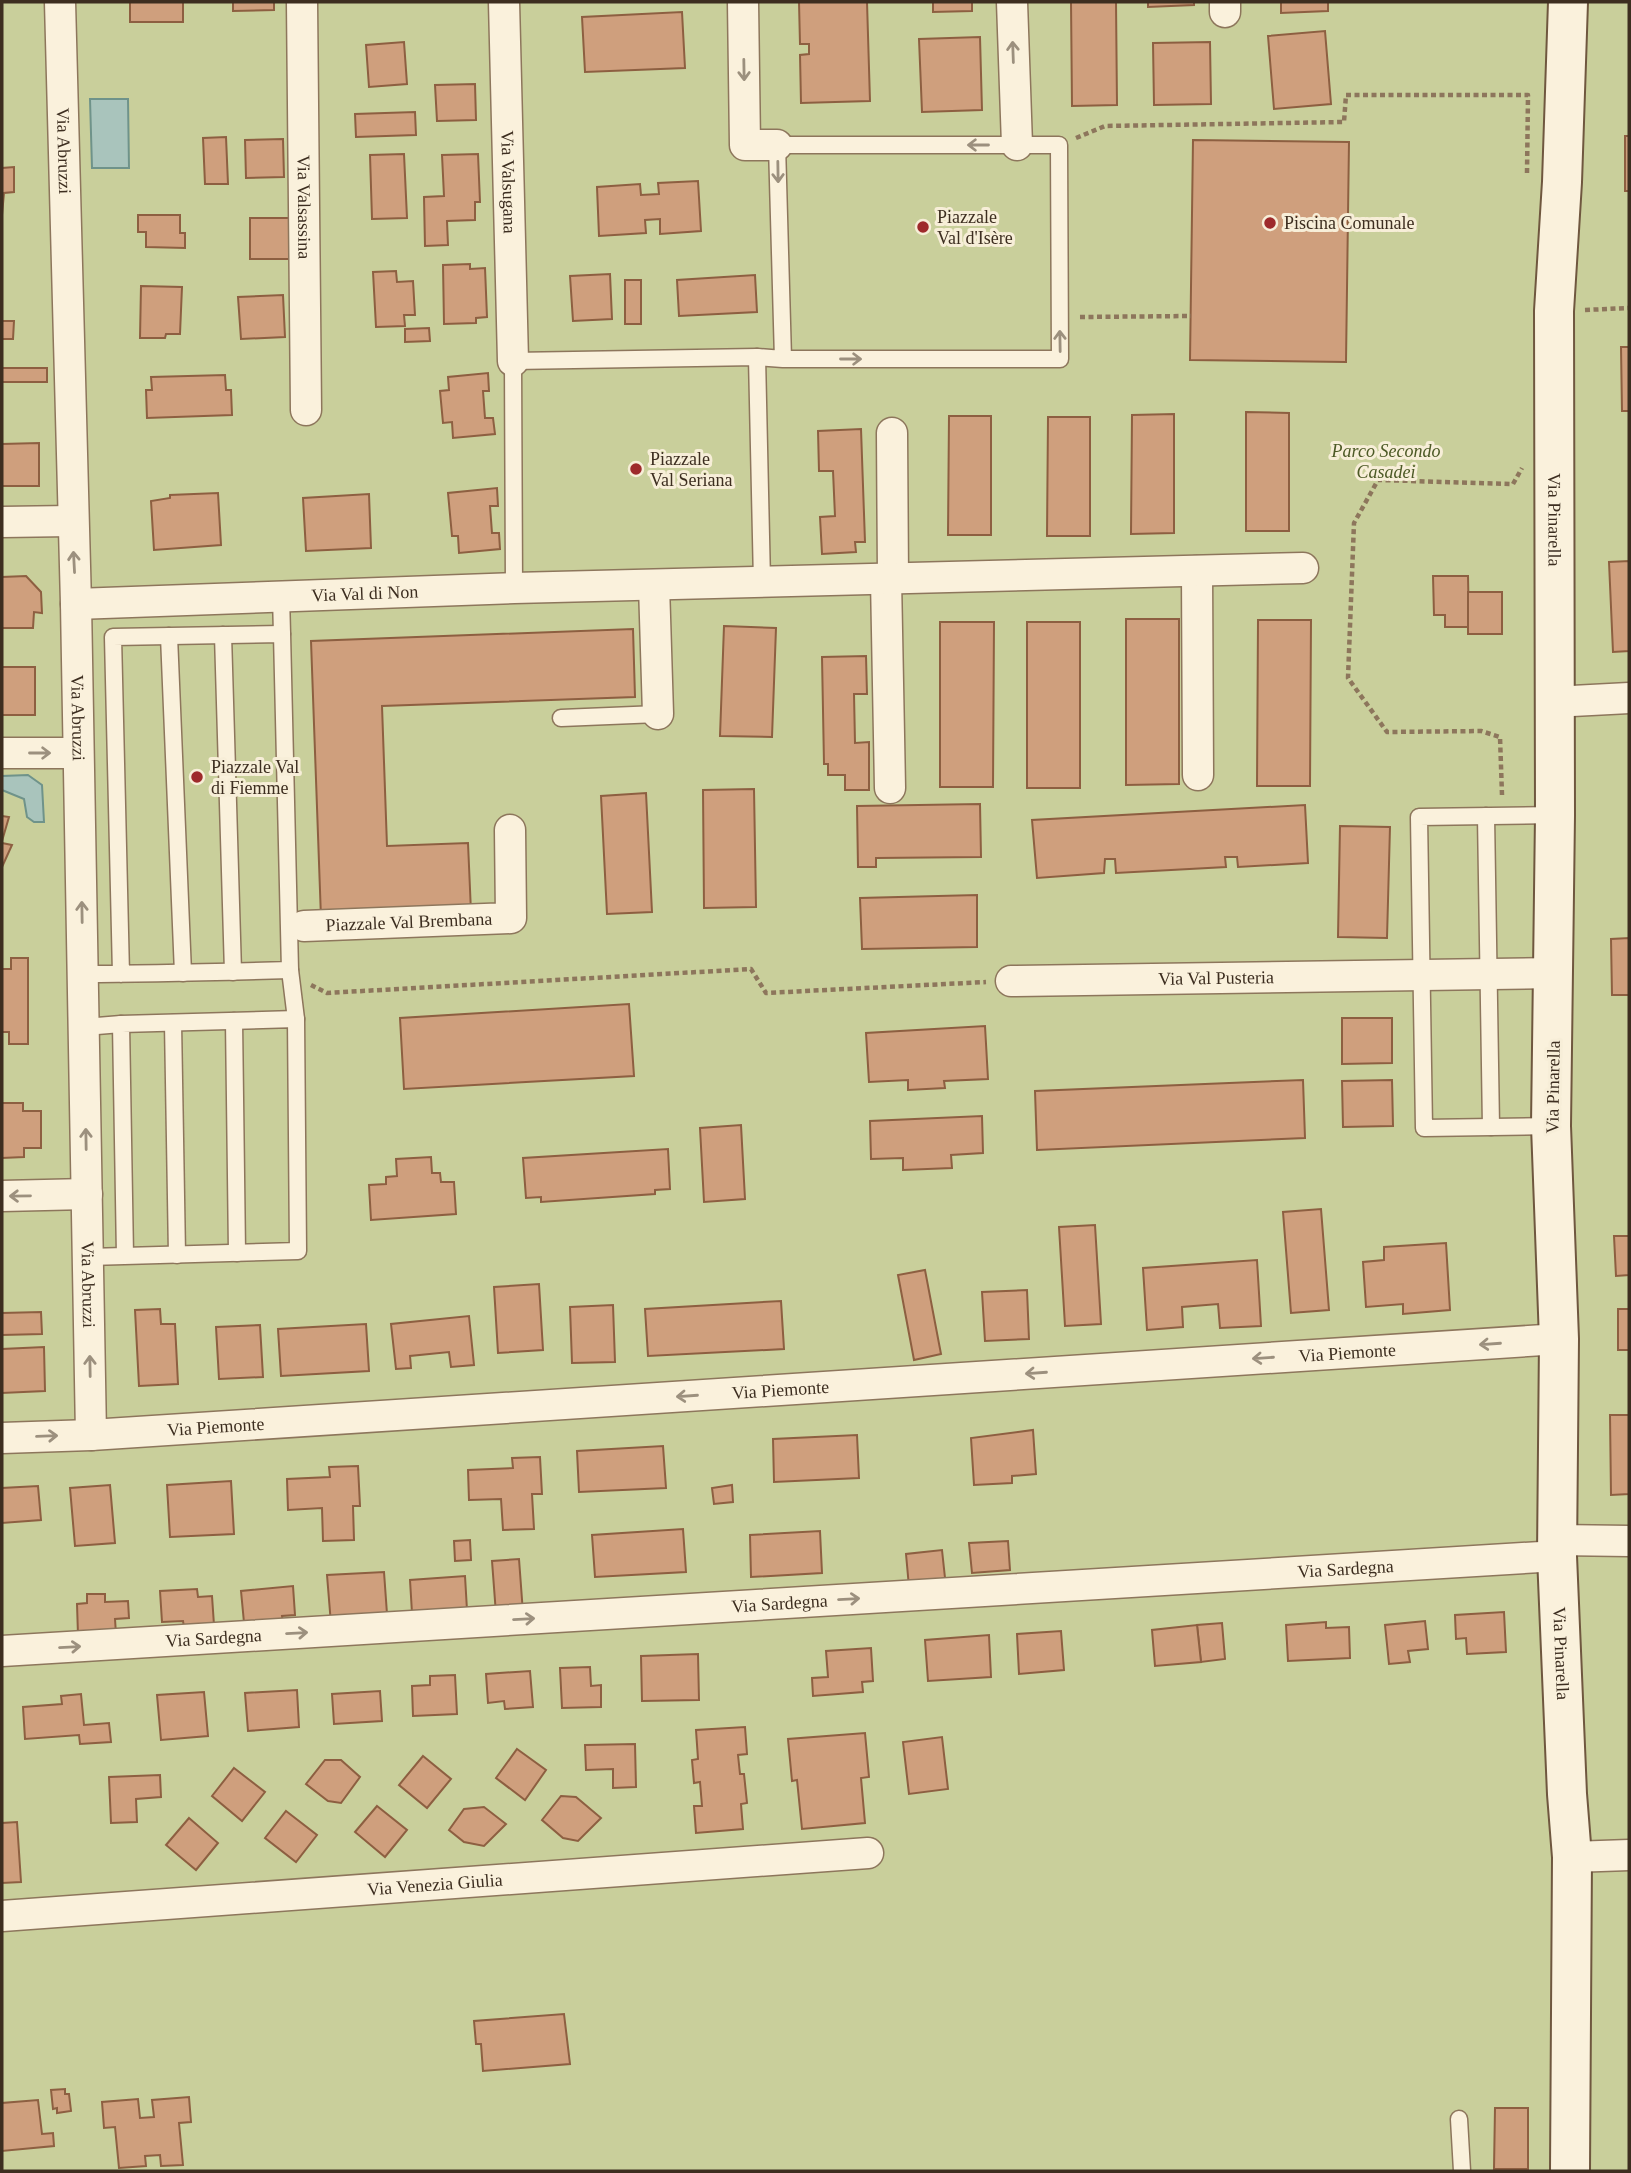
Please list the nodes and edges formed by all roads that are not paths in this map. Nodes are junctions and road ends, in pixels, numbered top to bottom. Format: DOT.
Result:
graph roads {
  1 [pos="60,2"];
  2 [pos="302,2"];
  3 [pos="504,2"];
  4 [pos="743,2"];
  5 [pos="1012,2"];
  6 [pos="1568,2"];
  7 [pos="777,145"];
  8 [pos="1017,145"];
  9 [pos="757,357"];
  10 [pos="783,359"];
  11 [pos="513,361"];
  12 [pos="306,410"];
  13 [pos="892,433"];
  14 [pos="71,521"];
  15 [pos="2,522"];
  16 [pos="1303,568"];
  17 [pos="1197,571"];
  18 [pos="890,579"];
  19 [pos="762,582"];
  20 [pos="654,585"];
  21 [pos="514,588"];
  22 [pos="281,596"];
  23 [pos="76,604"];
  24 [pos="282,634"];
  25 [pos="223,635"];
  26 [pos="169,636"];
  27 [pos="1629,698"];
  28 [pos="1553,702"];
  29 [pos="659,714"];
  30 [pos="561,718"];
  31 [pos="2,753"];
  32 [pos="78,753"];
  33 [pos="1198,775"];
  34 [pos="890,788"];
  35 [pos="1555,815"];
  36 [pos="1493,816"];
  37 [pos="510,830"];
  38 [pos="304,926"];
  39 [pos="290,970"];
  40 [pos="233,972"];
  41 [pos="183,973"];
  42 [pos="1555,973"];
  43 [pos="121,974"];
  44 [pos="1488,974"];
  45 [pos="1421,975"];
  46 [pos="1011,981"];
  47 [pos="88,999"];
  48 [pos="296,1019"];
  49 [pos="234,1021"];
  50 [pos="173,1023"];
  51 [pos="121,1024"];
  52 [pos="1551,1126"];
  53 [pos="1491,1127"];
  54 [pos="87,1194"];
  55 [pos="2,1196"];
  56 [pos="237,1253"];
  57 [pos="177,1255"];
  58 [pos="125,1256"];
  59 [pos="89,1257"];
  60 [pos="1559,1339"];
  61 [pos="92,1435"];
  62 [pos="2,1438"];
  63 [pos="1629,1541"];
  64 [pos="1557,1548"];
  65 [pos="2,1651"];
  66 [pos="868,1853"];
  67 [pos="1629,1855"];
  68 [pos="1572,1857"];
  69 [pos="2,1916"];
  70 [pos="1459,2119"];
  71 [pos="1462,2171"];
  72 [pos="1570,2171"];
  1 -- 14 [label="street, Via Abruzzi"];
  2 -- 12 [label="street, Via Valsassina"];
  3 -- 11 [label="street, Via Valsugana"];
  4 -- 7 [label="street, one-way"];
  8 -- 5 [label="street, one-way"];
  6 -- 28 [label="street, Via Pinarella"];
  8 -- 7 [label="lane, one-way"];
  7 -- 10 [label="lane, one-way"];
  10 -- 8 [label="lane, one-way"];
  9 -- 10 [label="lane"];
  9 -- 11 [label="lane"];
  9 -- 19 [label="lane"];
  11 -- 21 [label="lane"];
  13 -- 18 [label="street"];
  14 -- 15 [label="street"];
  23 -- 14 [label="street, Via Abruzzi, one-way"];
  16 -- 17 [label="street, Via Val di Non"];
  17 -- 18 [label="street, Via Val di Non"];
  17 -- 33 [label="street"];
  18 -- 19 [label="street, Via Val di Non"];
  18 -- 34 [label="street"];
  19 -- 20 [label="street, Via Val di Non"];
  20 -- 21 [label="street, Via Val di Non"];
  20 -- 29 [label="street"];
  21 -- 22 [label="street, Via Val di Non"];
  22 -- 23 [label="street, Via Val di Non"];
  22 -- 24 [label="lane"];
  23 -- 32 [label="street, Via Abruzzi"];
  24 -- 25 [label="lane"];
  24 -- 39 [label="lane"];
  25 -- 26 [label="lane"];
  25 -- 40 [label="lane"];
  26 -- 41 [label="lane"];
  26 -- 43 [label="lane"];
  27 -- 28 [label="street"];
  28 -- 35 [label="street, Via Pinarella"];
  29 -- 30 [label="lane"];
  31 -- 32 [label="street, one-way"];
  47 -- 32 [label="street, Via Abruzzi, one-way"];
  35 -- 36 [label="lane"];
  35 -- 42 [label="street, Via Pinarella"];
  36 -- 44 [label="lane"];
  36 -- 45 [label="lane"];
  37 -- 38 [label="street, Piazzale Val Brembana"];
  39 -- 40 [label="lane"];
  39 -- 48 [label="lane"];
  40 -- 41 [label="lane"];
  41 -- 43 [label="lane"];
  42 -- 44 [label="street, Via Val Pusteria"];
  42 -- 52 [label="street, Via Pinarella"];
  43 -- 47 [label="lane"];
  44 -- 45 [label="street, Via Val Pusteria"];
  44 -- 53 [label="lane"];
  45 -- 46 [label="street, Via Val Pusteria"];
  45 -- 53 [label="lane"];
  47 -- 51 [label="lane"];
  54 -- 47 [label="street, Via Abruzzi, one-way"];
  48 -- 49 [label="lane"];
  48 -- 56 [label="lane"];
  49 -- 50 [label="lane"];
  49 -- 56 [label="lane"];
  50 -- 51 [label="lane"];
  50 -- 57 [label="lane"];
  51 -- 58 [label="lane"];
  52 -- 53 [label="lane"];
  52 -- 60 [label="street, Via Pinarella"];
  54 -- 55 [label="street, one-way"];
  54 -- 59 [label="street, Via Abruzzi"];
  56 -- 57 [label="lane"];
  57 -- 58 [label="lane"];
  58 -- 59 [label="lane"];
  61 -- 59 [label="street, Via Abruzzi, one-way"];
  60 -- 61 [label="street, Via Piemonte, one-way"];
  60 -- 64 [label="street, Via Pinarella"];
  62 -- 61 [label="street, Via Piemonte, one-way"];
  63 -- 64 [label="street, Via Sardegna"];
  65 -- 64 [label="street, Via Sardegna, one-way"];
  64 -- 68 [label="street, Via Pinarella"];
  66 -- 69 [label="street, Via Venezia Giulia"];
  67 -- 68 [label="street"];
  68 -- 72 [label="street, Via Pinarella"];
  70 -- 71 [label="lane"];
}
